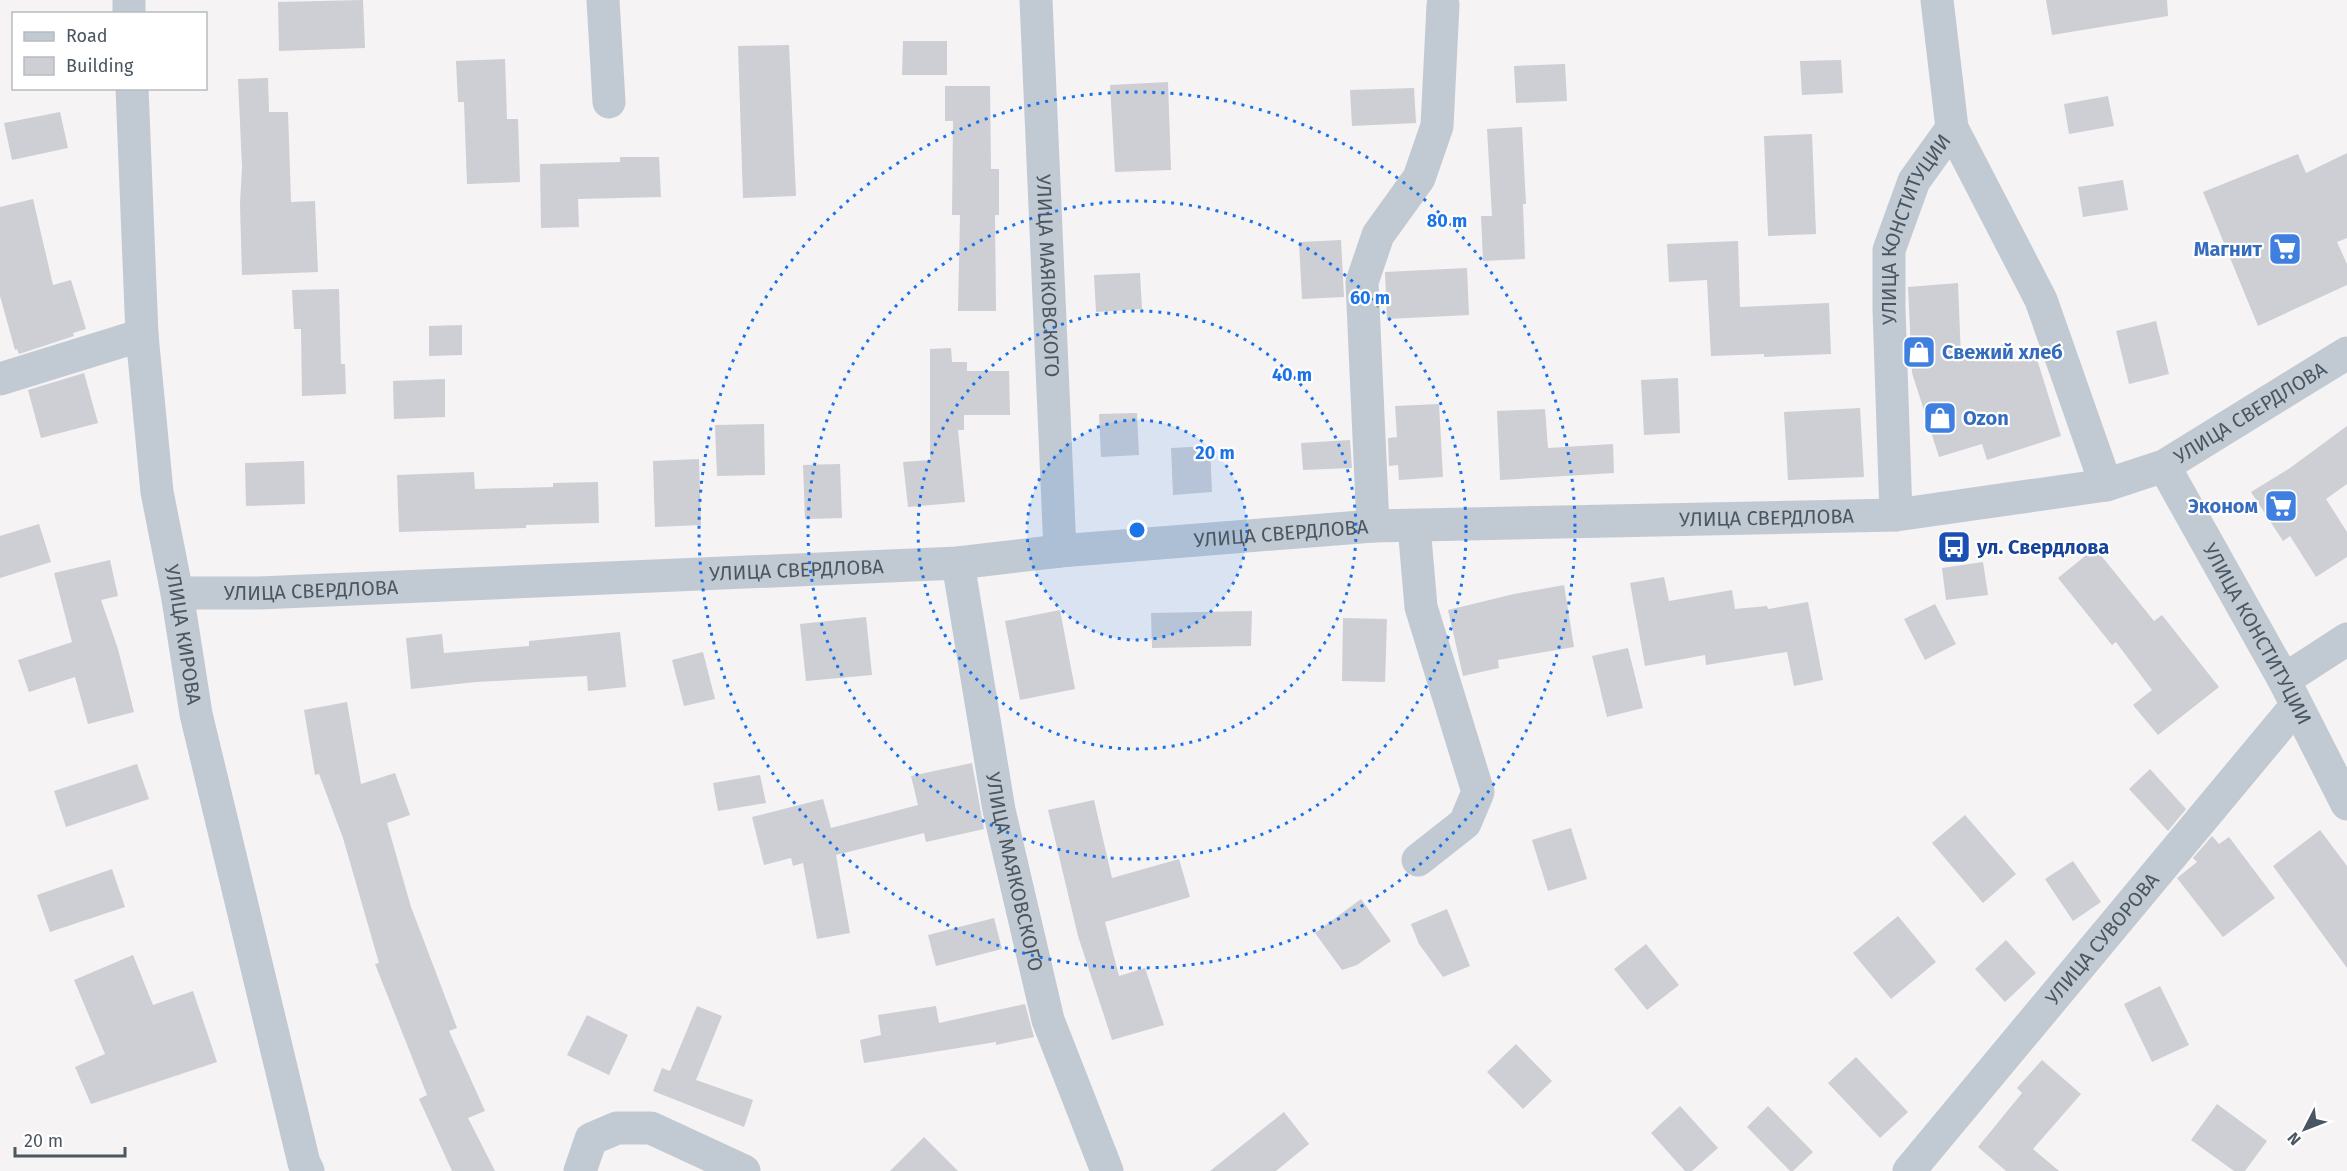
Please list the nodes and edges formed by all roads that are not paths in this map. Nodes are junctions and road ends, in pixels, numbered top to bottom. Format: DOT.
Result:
graph roads {
  1 [pos="603,0"];
  2 [pos="1036,0"];
  3 [pos="1937,0"];
  4 [pos="1443,5"];
  5 [pos="132,90"];
  6 [pos="609,102"];
  7 [pos="1952,128"];
  8 [pos="142,335"];
  9 [pos="2347,353"];
  10 [pos="0,379"];
  11 [pos="2164,466"];
  12 [pos="2106,485"];
  13 [pos="1896,515"];
  14 [pos="1373,526"];
  15 [pos="1414,526"];
  16 [pos="1060,551"];
  17 [pos="958,563"];
  18 [pos="177,593"];
  19 [pos="2347,639"];
  20 [pos="2290,693"];
  21 [pos="2347,804"];
  22 [pos="1418,860"];
  23 [pos="308,1171"];
  24 [pos="580,1171"];
  25 [pos="744,1171"];
  26 [pos="1107,1171"];
  27 [pos="1908,1171"];
  1 -- 6 [label="street"];
  2 -- 16 [label="street, УЛИЦА МАЯКОВСКОГО"];
  3 -- 7 [label="street, УЛИЦА КОНСТИТУЦИИ"];
  4 -- 14 [label="street"];
  5 -- 8 [label="street, УЛИЦА КИРОВА"];
  7 -- 12 [label="street, УЛИЦА КОНСТИТУЦИИ"];
  7 -- 13 [label="street, УЛИЦА КОНСТИТУЦИИ"];
  8 -- 10 [label="street"];
  8 -- 18 [label="street, УЛИЦА КИРОВА"];
  9 -- 11 [label="street, УЛИЦА СВЕРДЛОВА"];
  11 -- 12 [label="street, УЛИЦА СВЕРДЛОВА"];
  11 -- 20 [label="street, УЛИЦА КОНСТИТУЦИИ"];
  12 -- 13 [label="street, УЛИЦА СВЕРДЛОВА"];
  13 -- 15 [label="street, УЛИЦА СВЕРДЛОВА"];
  14 -- 15 [label="street, УЛИЦА СВЕРДЛОВА"];
  14 -- 16 [label="street, УЛИЦА СВЕРДЛОВА"];
  15 -- 22 [label="street"];
  16 -- 17 [label="street, УЛИЦА СВЕРДЛОВА"];
  17 -- 18 [label="street, УЛИЦА СВЕРДЛОВА"];
  17 -- 26 [label="street, УЛИЦА МАЯКОВСКОГО"];
  18 -- 23 [label="street, УЛИЦА КИРОВА"];
  19 -- 20 [label="street, УЛИЦА СУВОРОВА"];
  20 -- 21 [label="street, УЛИЦА КОНСТИТУЦИИ"];
  20 -- 27 [label="street, УЛИЦА СУВОРОВА"];
  24 -- 25 [label="street"];
}
